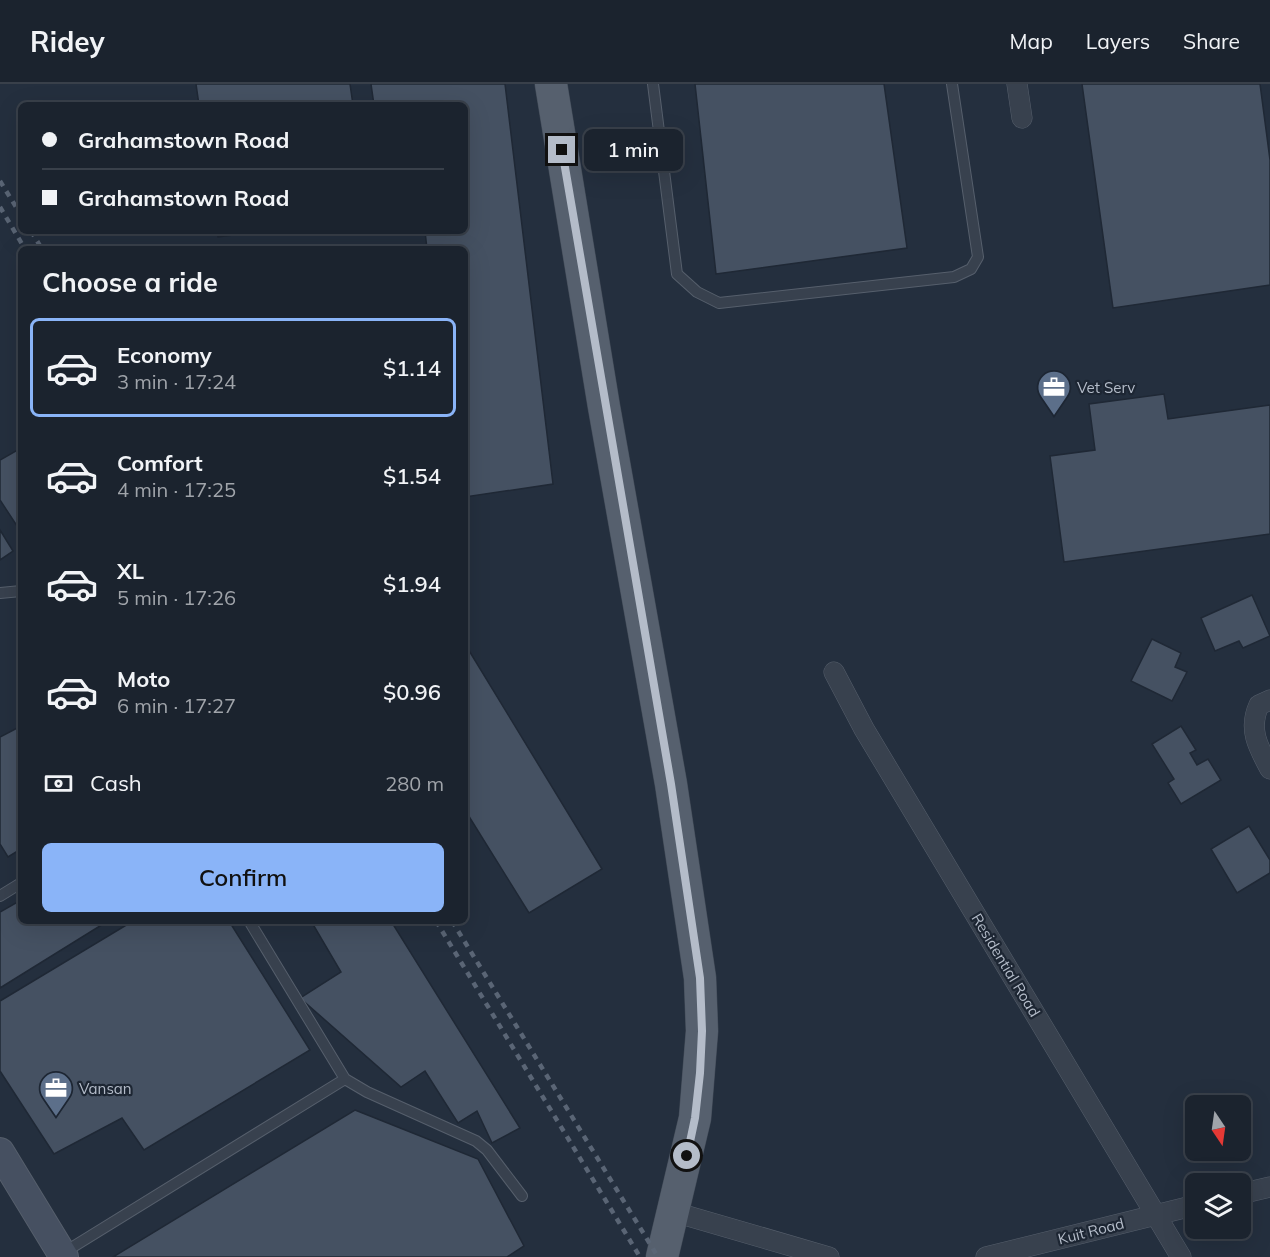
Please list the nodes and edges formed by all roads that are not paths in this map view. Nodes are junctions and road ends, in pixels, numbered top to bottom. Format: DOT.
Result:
graph roads {
  1 [pos="551,84"];
  2 [pos="653,84"];
  3 [pos="952,84"];
  4 [pos="1017,84"];
  5 [pos="1023,118"];
  6 [pos="18,591"];
  7 [pos="0,593"];
  8 [pos="834,672"];
  9 [pos="1270,700"];
  10 [pos="1270,769"];
  11 [pos="18,885"];
  12 [pos="0,896"];
  13 [pos="251,924"];
  14 [pos="345,1079"];
  15 [pos="0,1152"];
  16 [pos="1270,1187"];
  17 [pos="1251,1191"];
  18 [pos="522,1196"];
  19 [pos="1185,1208"];
  20 [pos="1154,1215"];
  21 [pos="672,1218"];
  22 [pos="63,1255"];
  23 [pos="662,1257"];
  24 [pos="829,1257"];
  25 [pos="986,1257"];
  26 [pos="1181,1257"];
  1 -- 21 [label="main road"];
  2 -- 3 [label="lane"];
  4 -- 5 [label="street"];
  6 -- 7 [label="lane"];
  8 -- 20 [label="street, Residential Road"];
  9 -- 10 [label="street"];
  11 -- 12 [label="lane"];
  13 -- 14 [label="lane"];
  14 -- 18 [label="lane"];
  14 -- 22 [label="lane"];
  15 -- 22 [label="street"];
  16 -- 17 [label="street"];
  19 -- 20 [label="street, Kuit Road"];
  20 -- 25 [label="street, Kuit Road"];
  20 -- 26 [label="street, Residential Road"];
  21 -- 23 [label="main road"];
  21 -- 24 [label="street"];
}
